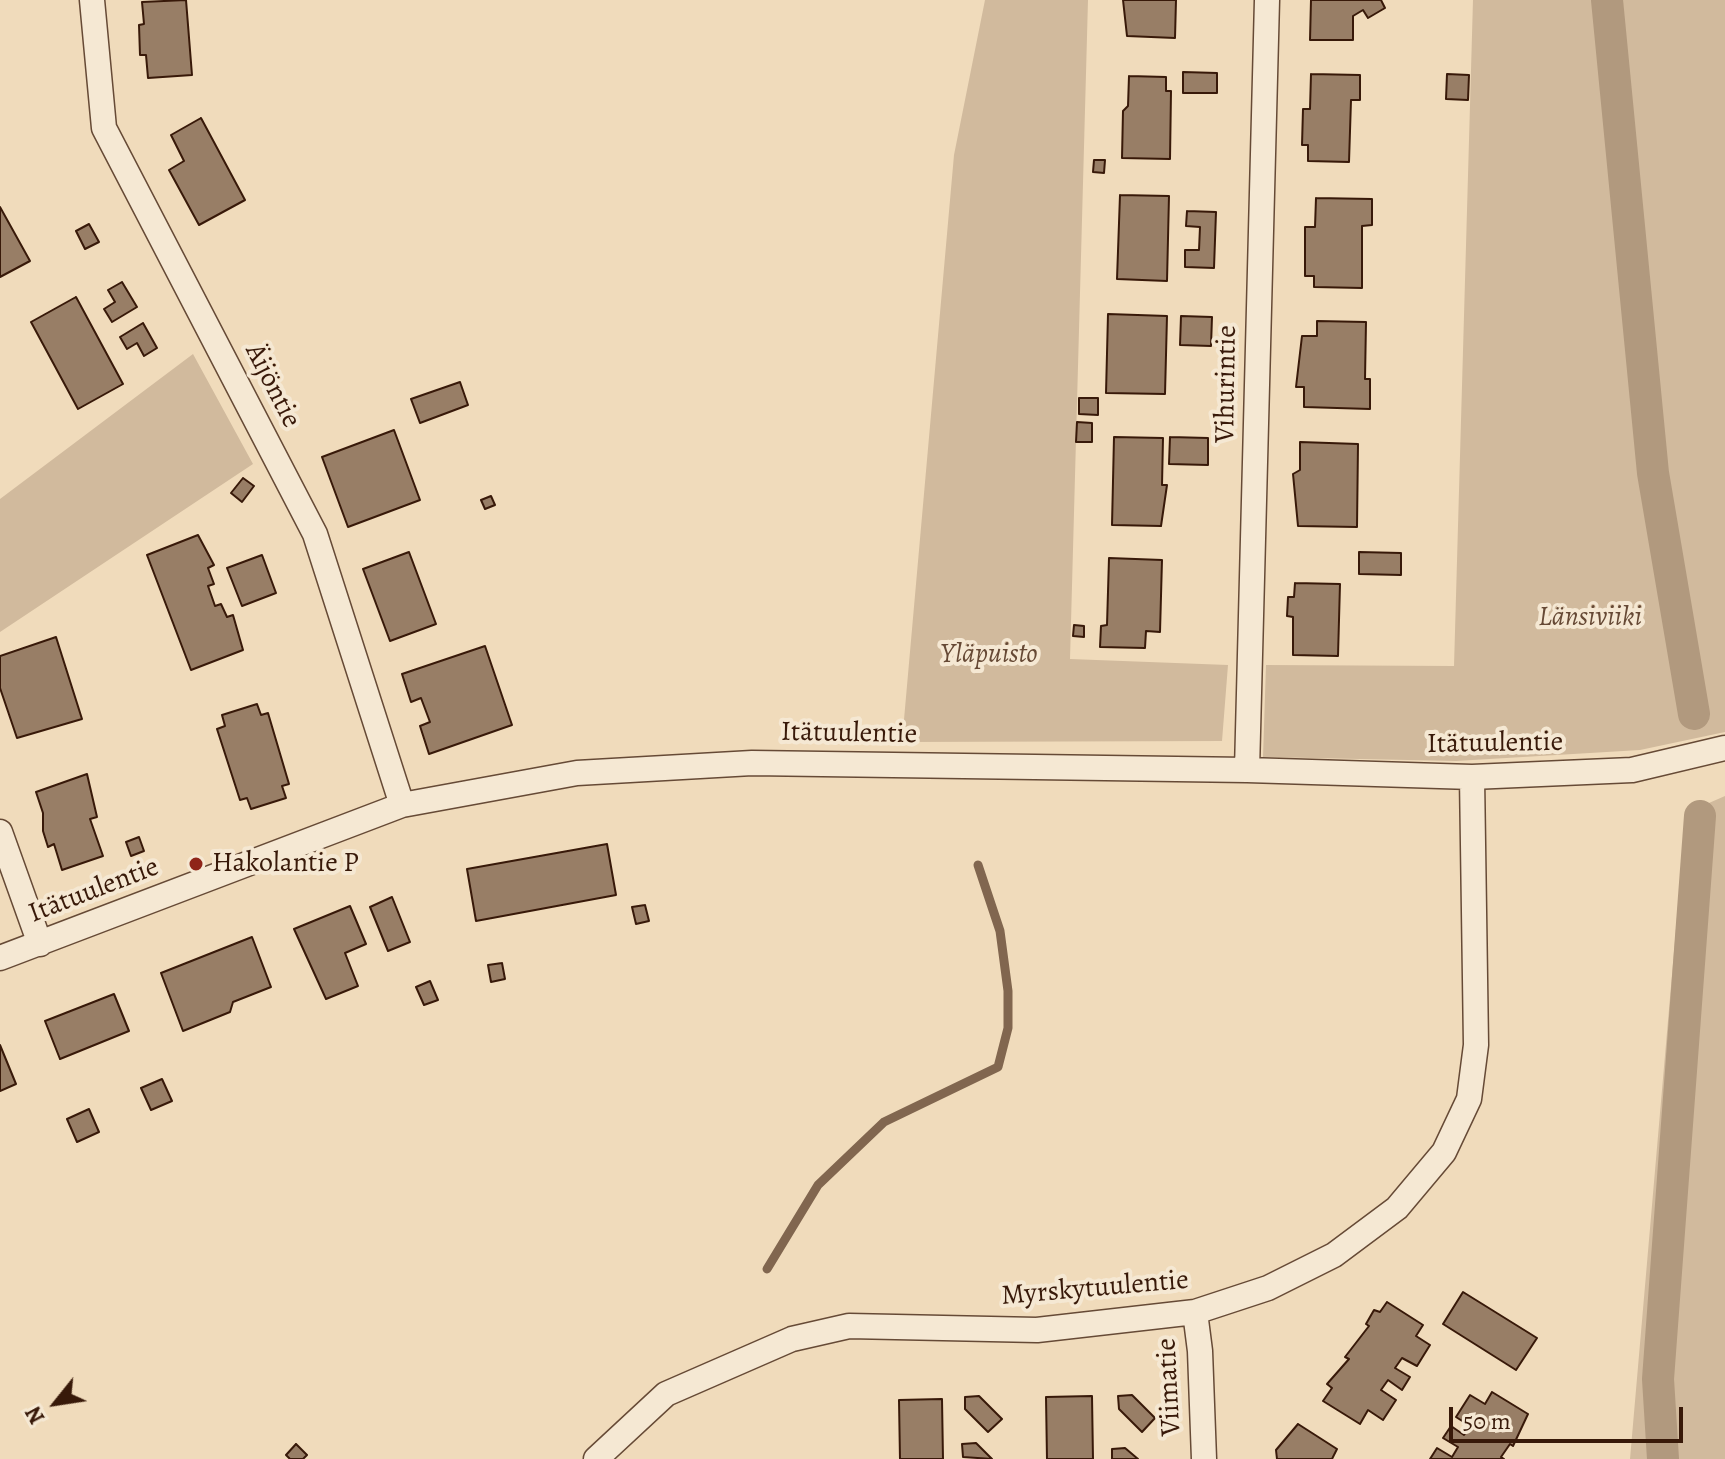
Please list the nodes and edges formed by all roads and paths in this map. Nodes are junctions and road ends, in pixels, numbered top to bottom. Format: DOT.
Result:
graph roads {
  1 [pos="92,0"];
  2 [pos="1267,0"];
  3 [pos="1725,748"];
  4 [pos="1247,770"];
  5 [pos="1472,777"];
  6 [pos="402,805"];
  7 [pos="0,832"];
  8 [pos="40,944"];
  9 [pos="0,958"];
  10 [pos="1195,1312"];
  11 [pos="596,1459"];
  12 [pos="1204,1459"];
  1 -- 6 [label="street, Äijöntie"];
  2 -- 4 [label="street, Vihurintie"];
  3 -- 5 [label="street, Itätuulentie"];
  4 -- 5 [label="street, Itätuulentie"];
  4 -- 6 [label="street, Itätuulentie"];
  5 -- 10 [label="street, Myrskytuulentie"];
  6 -- 8 [label="street, Itätuulentie"];
  7 -- 8 [label="street"];
  8 -- 9 [label="street, Itätuulentie"];
  10 -- 11 [label="street, Myrskytuulentie"];
  10 -- 12 [label="street, Viimatie"];
}
